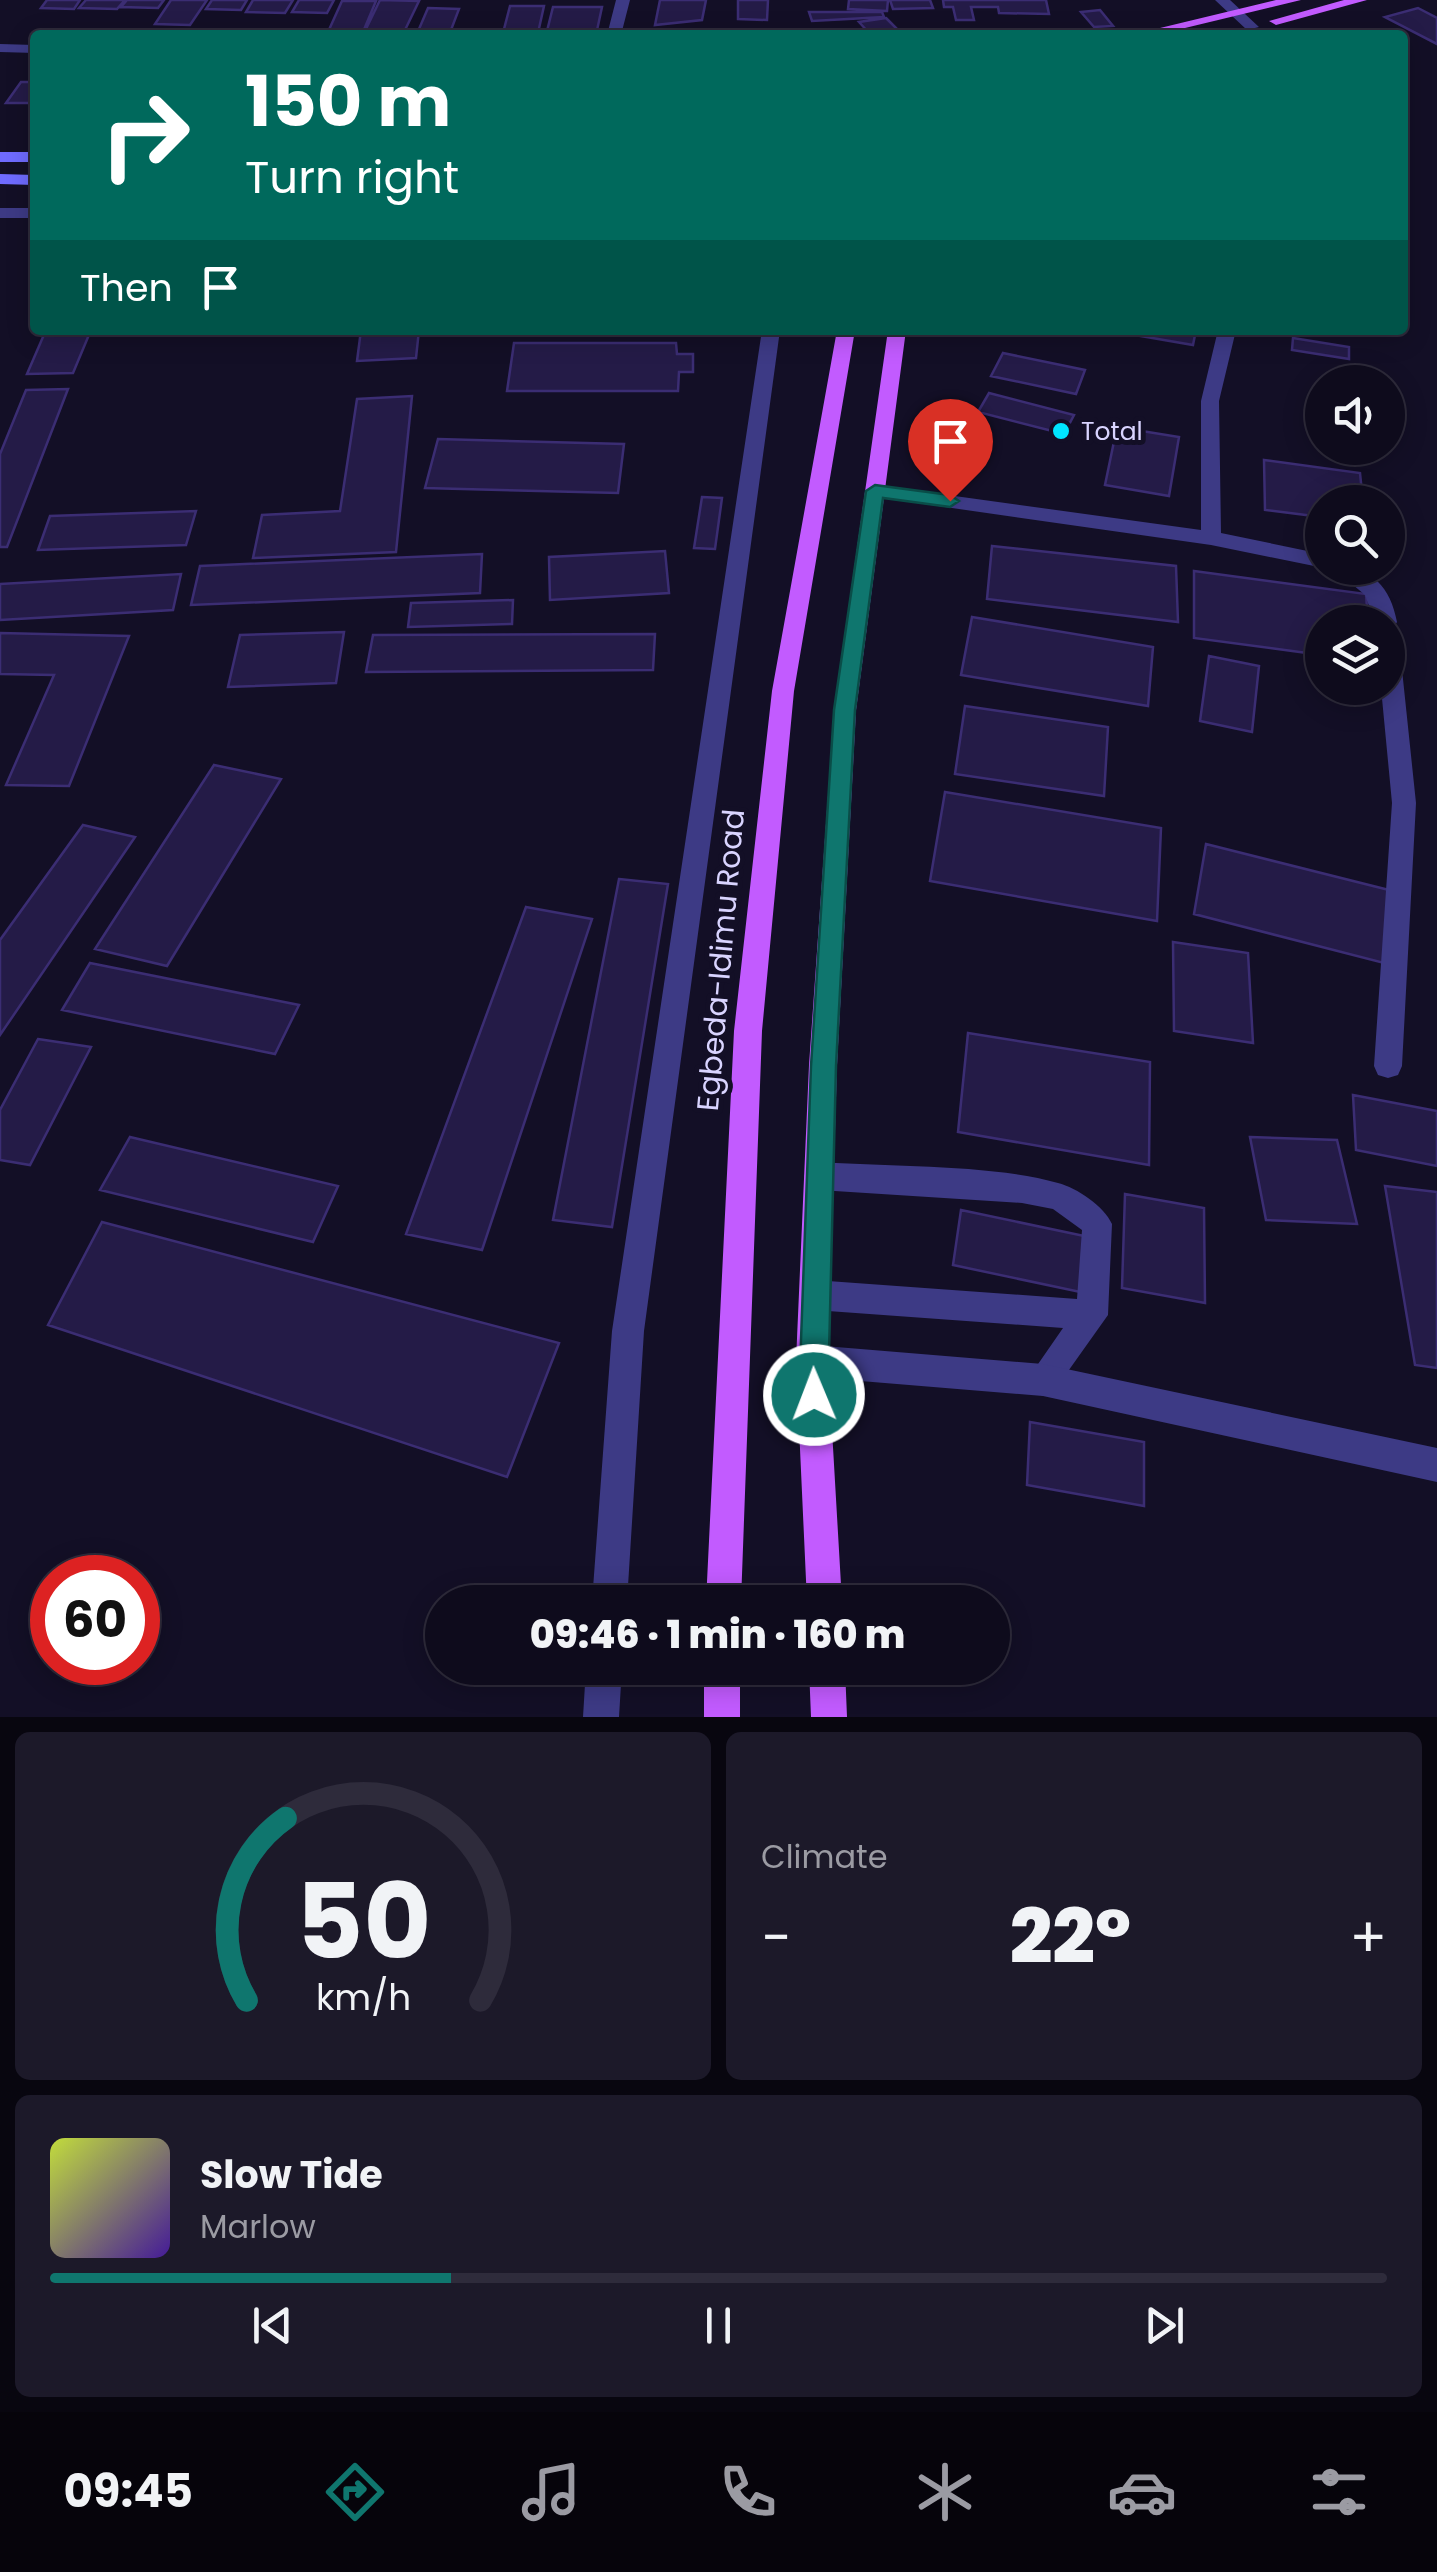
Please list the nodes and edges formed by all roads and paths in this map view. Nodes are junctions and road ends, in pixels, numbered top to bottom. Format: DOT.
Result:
graph roads {
  1 [pos="623,0"];
  2 [pos="1222,0"];
  3 [pos="1294,0"];
  4 [pos="1360,0"];
  5 [pos="1238,13"];
  6 [pos="615,30"];
  7 [pos="1161,30"];
  8 [pos="1254,30"];
  9 [pos="0,48"];
  10 [pos="30,48"];
  11 [pos="0,157"];
  12 [pos="30,157"];
  13 [pos="0,180"];
  14 [pos="30,180"];
  15 [pos="0,213"];
  16 [pos="30,213"];
  17 [pos="769,335"];
  18 [pos="845,335"];
  19 [pos="896,335"];
  20 [pos="1225,335"];
  21 [pos="875,491"];
  22 [pos="1211,538"];
  23 [pos="1305,558"];
  24 [pos="1394,705"];
  25 [pos="1388,1066"];
  26 [pos="819,1176"];
  27 [pos="814,1295"];
  28 [pos="1092,1314"];
  29 [pos="812,1360"];
  30 [pos="1043,1380"];
  31 [pos="1437,1465"];
  32 [pos="610,1585"];
  33 [pos="724,1585"];
  34 [pos="823,1585"];
  35 [pos="603,1685"];
  36 [pos="722,1685"];
  37 [pos="828,1685"];
  38 [pos="601,1717"];
  39 [pos="722,1717"];
  40 [pos="829,1717"];
  1 -- 6 [label="street"];
  2 -- 5 [label="street"];
  3 -- 5 [label="main road"];
  4 -- 8 [label="main road"];
  5 -- 7 [label="main road"];
  5 -- 8 [label="street"];
  9 -- 10 [label="street"];
  11 -- 12 [label="main road"];
  13 -- 14 [label="main road"];
  15 -- 16 [label="street"];
  17 -- 32 [label="street"];
  18 -- 33 [label="main road, Egbeda-Idimu Road"];
  19 -- 21 [label="main road"];
  20 -- 22 [label="street"];
  21 -- 22 [label="street"];
  21 -- 26 [label="main road"];
  22 -- 23 [label="street"];
  24 -- 25 [label="street"];
  26 -- 27 [label="main road"];
  26 -- 28 [label="street"];
  27 -- 28 [label="street"];
  27 -- 29 [label="main road"];
  28 -- 30 [label="street"];
  29 -- 30 [label="street"];
  29 -- 34 [label="main road"];
  30 -- 31 [label="street"];
  35 -- 38 [label="street"];
  36 -- 39 [label="main road"];
  37 -- 40 [label="main road"];
}
